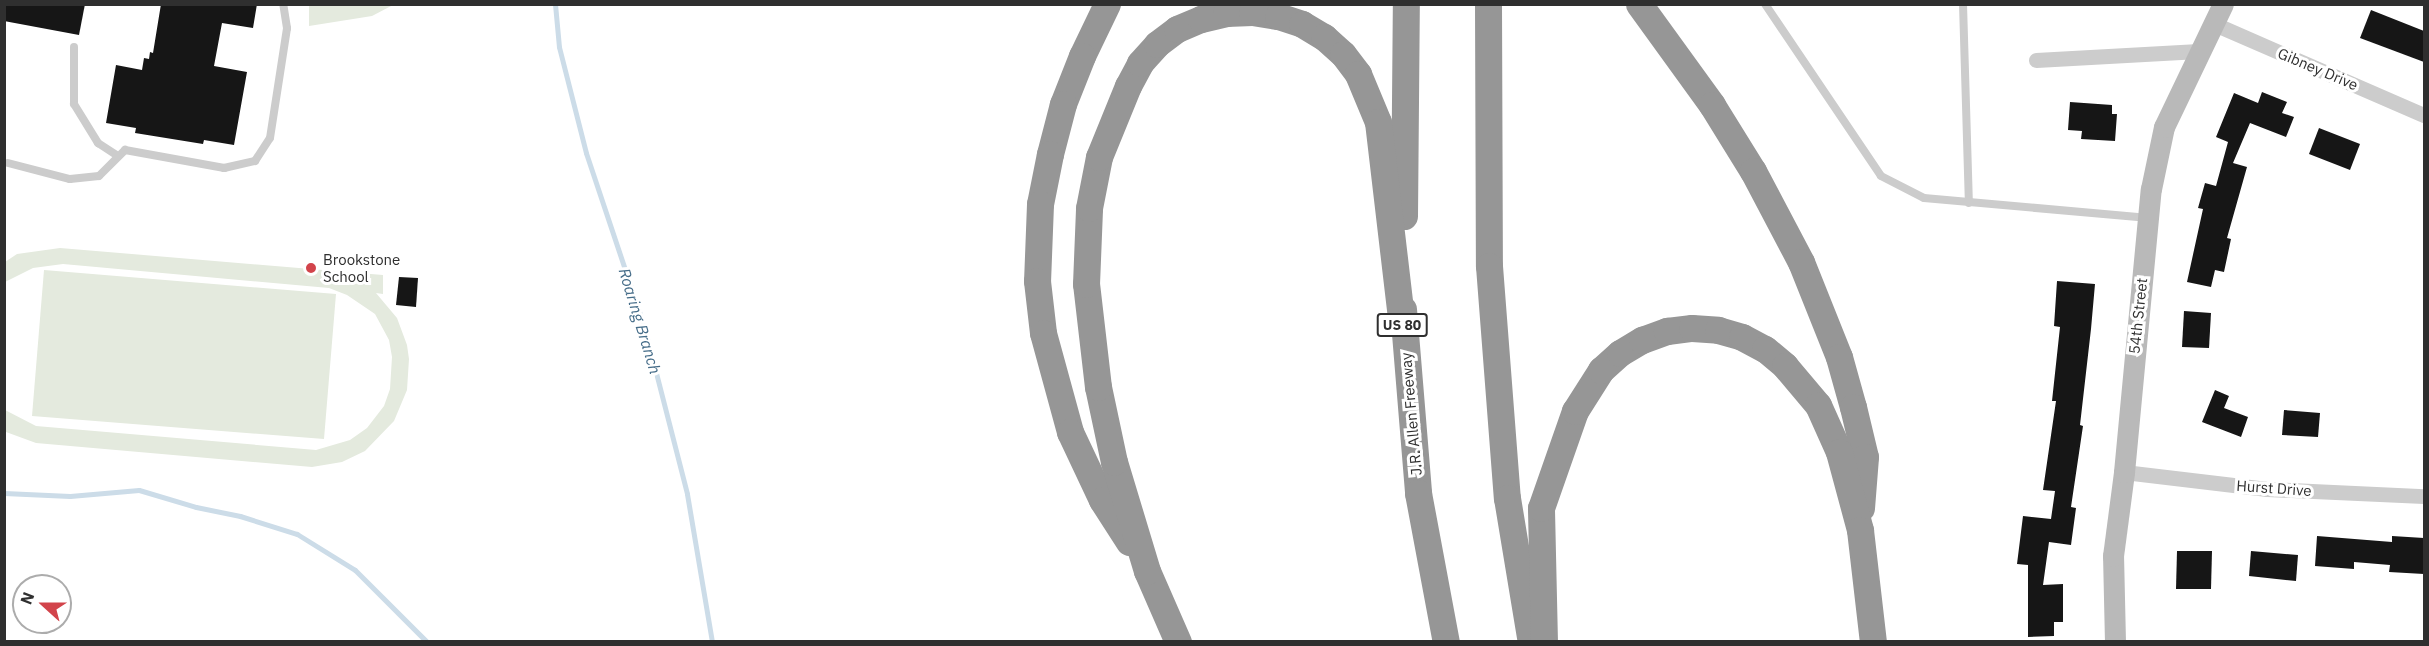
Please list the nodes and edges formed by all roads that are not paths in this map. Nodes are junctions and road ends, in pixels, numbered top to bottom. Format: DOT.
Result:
graph roads {
  1 [pos="283,4"];
  2 [pos="1107,4"];
  3 [pos="1406,4"];
  4 [pos="1488,4"];
  5 [pos="1639,4"];
  6 [pos="1765,4"];
  7 [pos="1963,4"];
  8 [pos="2223,4"];
  9 [pos="2212,23"];
  10 [pos="74,47"];
  11 [pos="2199,51"];
  12 [pos="2036,60"];
  13 [pos="2424,115"];
  14 [pos="118,156"];
  15 [pos="8,163"];
  16 [pos="1968,203"];
  17 [pos="2148,218"];
  18 [pos="1402,327"];
  19 [pos="2124,472"];
  20 [pos="2424,496"];
  21 [pos="1860,530"];
  22 [pos="1147,571"];
  23 [pos="1873,640"];
  24 [pos="1178,642"];
  25 [pos="1446,642"];
  26 [pos="1531,642"];
  27 [pos="1544,642"];
  28 [pos="2115,642"];
  1 -- 14 [label="lane"];
  2 -- 22 [label="highway"];
  3 -- 18 [label="highway, J.R. Allen Freeway / US 80"];
  4 -- 26 [label="highway"];
  5 -- 21 [label="highway"];
  6 -- 16 [label="lane"];
  7 -- 16 [label="lane"];
  8 -- 9 [label="main road, 54th Street"];
  9 -- 11 [label="main road, 54th Street"];
  9 -- 13 [label="street, Gibney Drive"];
  10 -- 14 [label="lane"];
  11 -- 12 [label="street"];
  11 -- 17 [label="main road, 54th Street"];
  14 -- 15 [label="lane"];
  16 -- 17 [label="lane"];
  17 -- 19 [label="main road, 54th Street"];
  18 -- 22 [label="highway"];
  18 -- 25 [label="highway, J.R. Allen Freeway / US 80"];
  19 -- 20 [label="street, Hurst Drive"];
  19 -- 28 [label="main road, 54th Street"];
  21 -- 23 [label="highway"];
  21 -- 27 [label="highway"];
  22 -- 24 [label="highway"];
}
